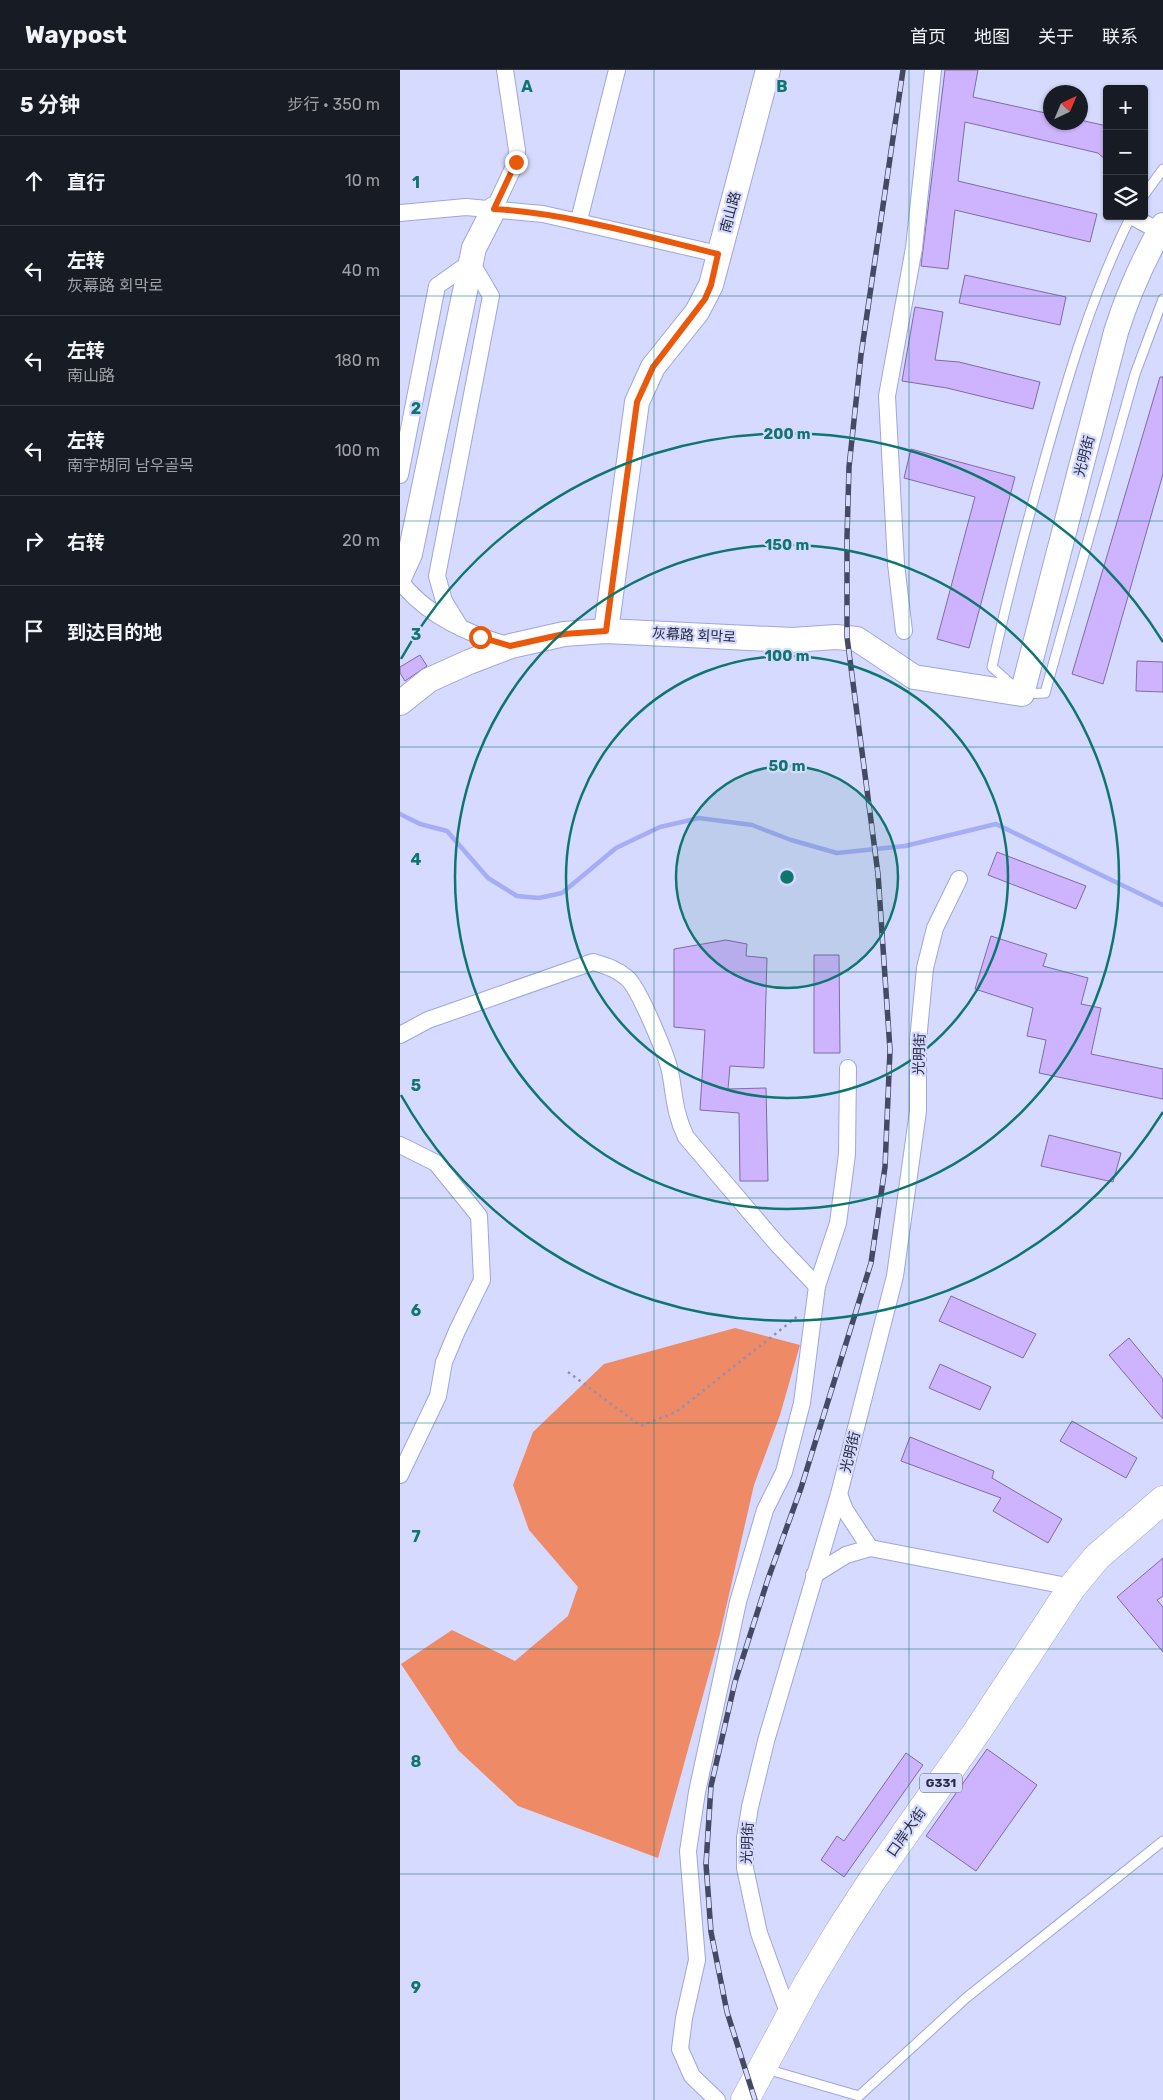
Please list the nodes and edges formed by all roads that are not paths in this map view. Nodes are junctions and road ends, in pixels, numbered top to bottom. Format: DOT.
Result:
graph roads {
  1 [pos="505,70"];
  2 [pos="616,70"];
  3 [pos="768,70"];
  4 [pos="933,70"];
  5 [pos="1163,169"];
  6 [pos="1148,190"];
  7 [pos="494,209"];
  8 [pos="400,213"];
  9 [pos="578,220"];
  10 [pos="1129,220"];
  11 [pos="1140,220"];
  12 [pos="1162,230"];
  13 [pos="718,254"];
  14 [pos="471,262"];
  15 [pos="1163,298"];
  16 [pos="400,474"];
  17 [pos="400,576"];
  18 [pos="400,582"];
  19 [pos="460,627"];
  20 [pos="606,631"];
  21 [pos="904,631"];
  22 [pos="510,646"];
  23 [pos="1022,694"];
  24 [pos="400,703"];
  25 [pos="959,879"];
  26 [pos="400,1035"];
  27 [pos="848,1068"];
  28 [pos="400,1145"];
  29 [pos="816,1294"];
  30 [pos="400,1475"];
  31 [pos="839,1494"];
  32 [pos="1163,1500"];
  33 [pos="870,1548"];
  34 [pos="814,1575"];
  35 [pos="1072,1587"];
  36 [pos="1163,1841"];
  37 [pos="790,2018"];
  38 [pos="753,2086"];
  39 [pos="717,2100"];
  1 -- 7 [label="street"];
  2 -- 9 [label="street"];
  3 -- 13 [label="main road, 南山路"];
  4 -- 21 [label="street"];
  5 -- 6 [label="lane"];
  7 -- 8 [label="street"];
  7 -- 9 [label="street"];
  7 -- 14 [label="main road"];
  9 -- 13 [label="street"];
  10 -- 23 [label="lane"];
  11 -- 12 [label="street"];
  12 -- 23 [label="main road, 光明街"];
  13 -- 20 [label="main road, 南山路"];
  14 -- 16 [label="street"];
  14 -- 17 [label="main road"];
  14 -- 19 [label="street"];
  15 -- 23 [label="lane"];
  18 -- 19 [label="street"];
  19 -- 22 [label="street"];
  20 -- 22 [label="main road, 灰幕路 회막로"];
  20 -- 23 [label="main road, 灰幕路 회막로"];
  22 -- 24 [label="main road, 灰幕路 회막로"];
  25 -- 31 [label="street, 光明街"];
  26 -- 29 [label="street"];
  27 -- 29 [label="street"];
  28 -- 30 [label="street"];
  29 -- 39 [label="street"];
  31 -- 33 [label="street"];
  31 -- 34 [label="street, 光明街"];
  32 -- 35 [label="highway, 口岸大街 / G331"];
  33 -- 34 [label="street"];
  33 -- 35 [label="street"];
  34 -- 37 [label="street, 光明街"];
  35 -- 37 [label="highway, 口岸大街 / G331"];
  36 -- 38 [label="lane"];
  37 -- 38 [label="highway, 口岸大街 / G331"];
}
